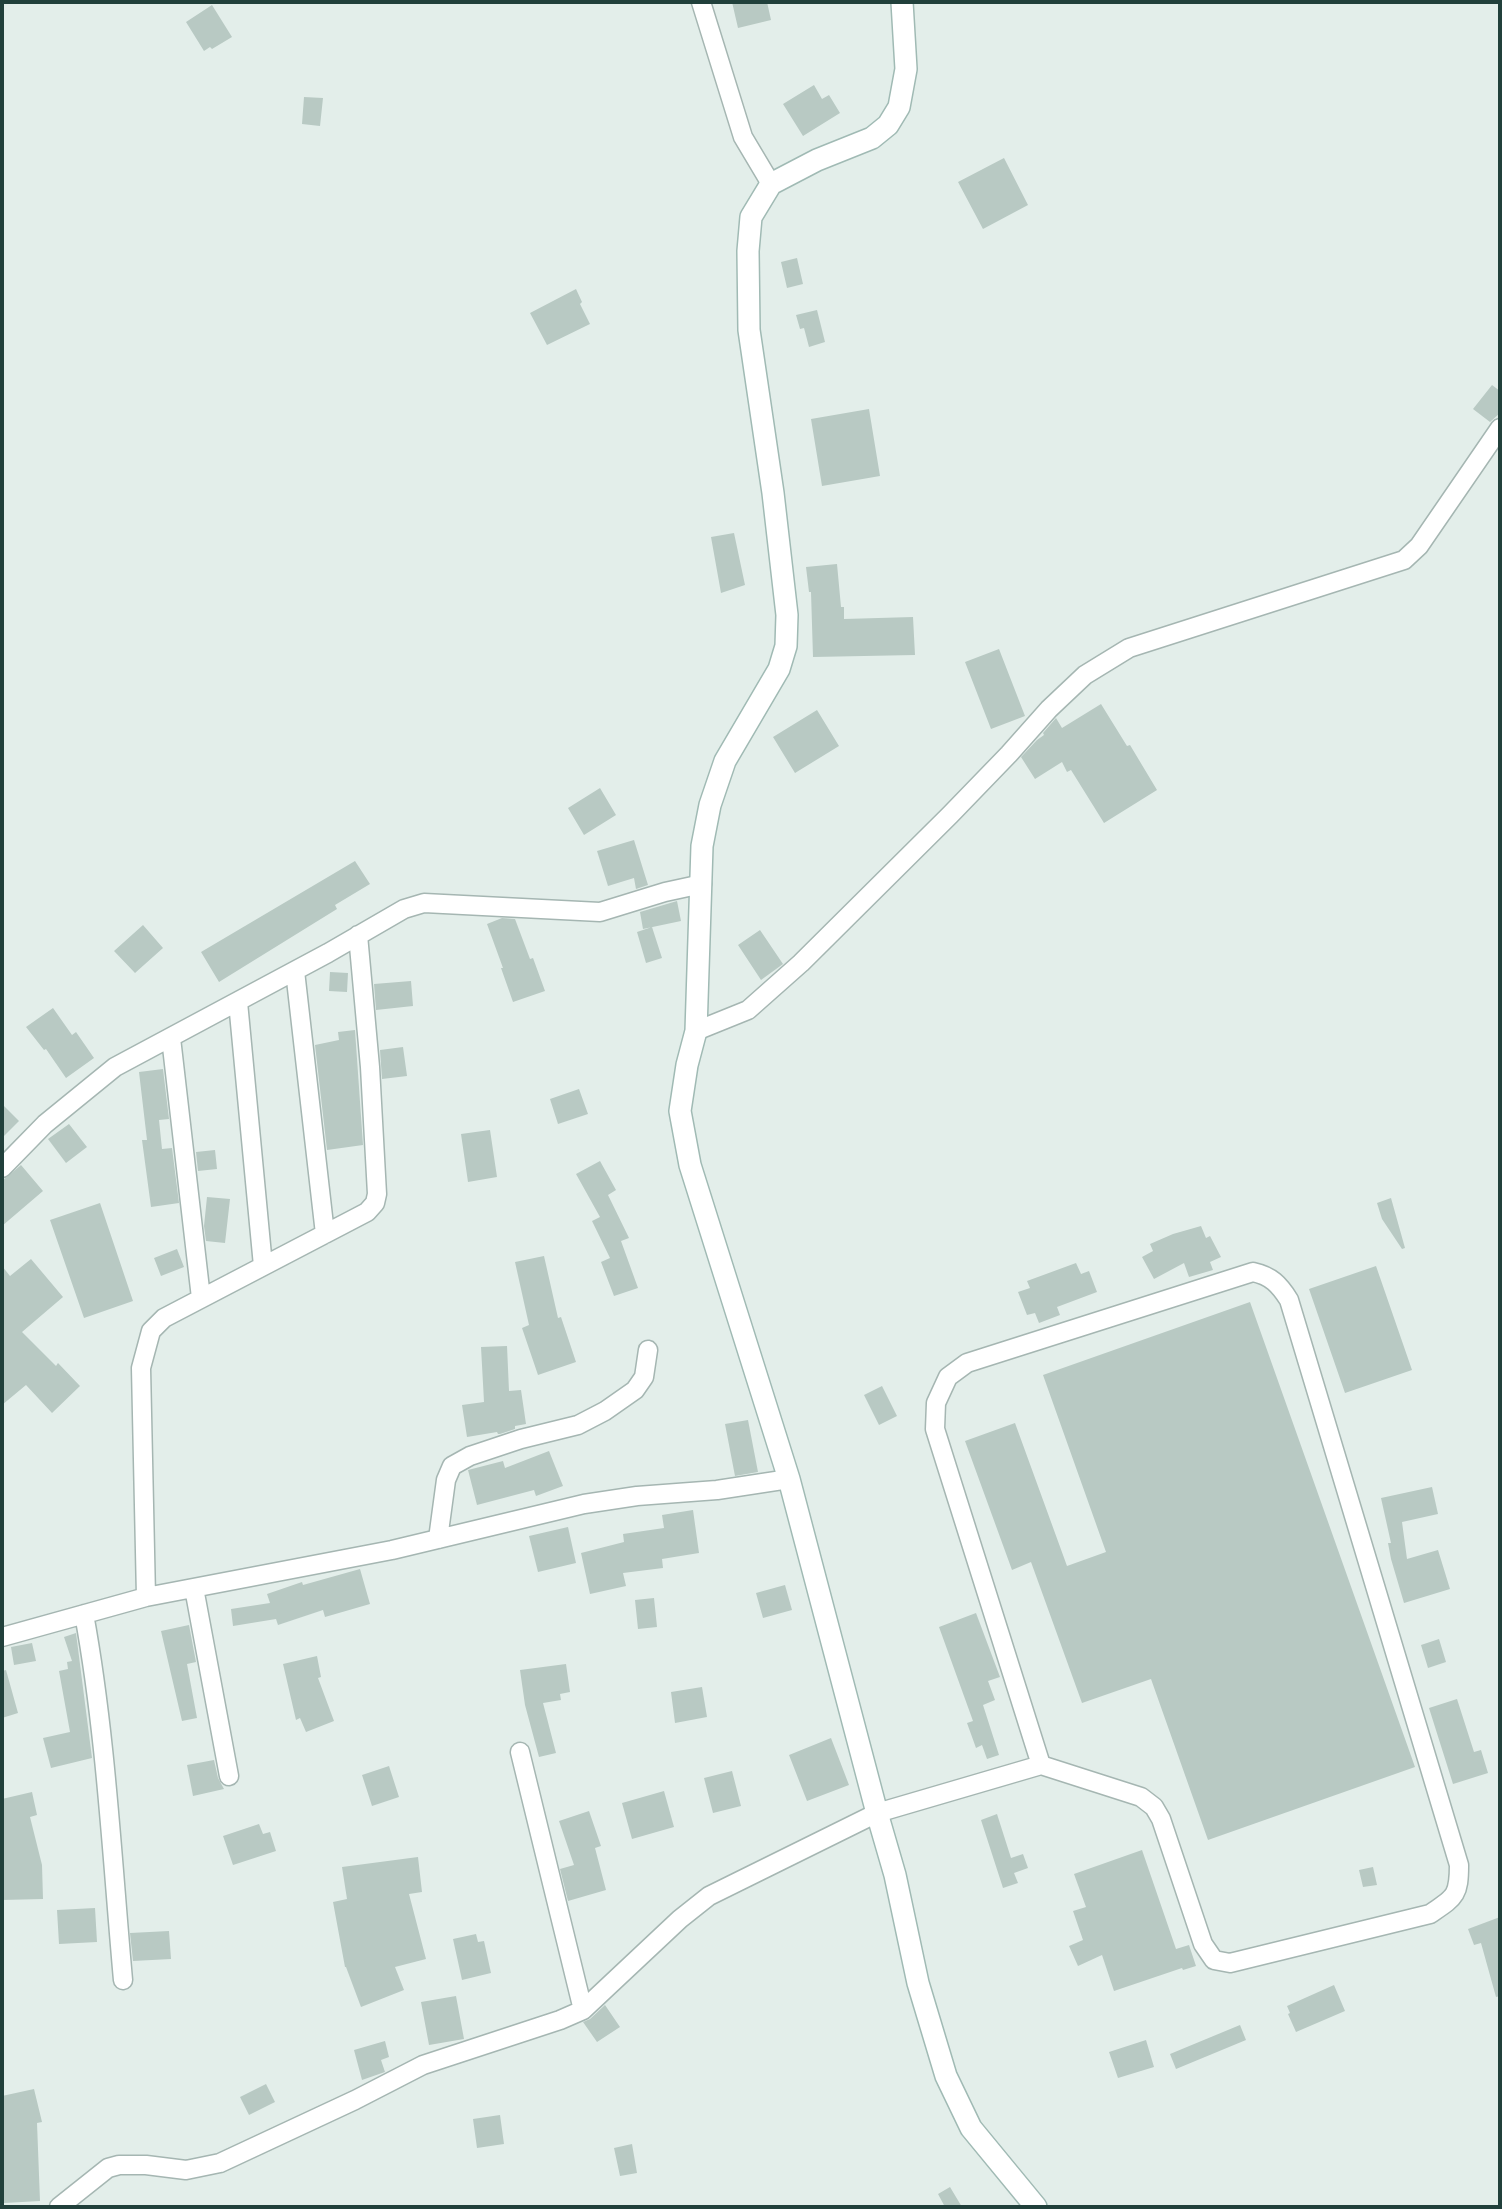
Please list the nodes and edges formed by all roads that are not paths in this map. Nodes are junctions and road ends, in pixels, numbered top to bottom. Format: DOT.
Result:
graph roads {
  1 [pos="701,2"];
  2 [pos="902,2"];
  3 [pos="771,184"];
  4 [pos="1500,428"];
  5 [pos="702,884"];
  6 [pos="358,935"];
  7 [pos="295,971"];
  8 [pos="238,1002"];
  9 [pos="696,1031"];
  10 [pos="171,1038"];
  11 [pos="2,1167"];
  12 [pos="324,1234"];
  13 [pos="263,1266"];
  14 [pos="201,1298"];
  15 [pos="648,1350"];
  16 [pos="789,1479"];
  17 [pos="439,1539"];
  18 [pos="194,1588"];
  19 [pos="146,1597"];
  20 [pos="85,1614"];
  21 [pos="2,1637"];
  22 [pos="520,1752"];
  23 [pos="1041,1765"];
  24 [pos="229,1776"];
  25 [pos="877,1813"];
  26 [pos="123,1980"];
  27 [pos="583,2010"];
  28 [pos="59,2207"];
  29 [pos="1036,2207"];
  1 -- 3 [label="street"];
  2 -- 3 [label="main road"];
  3 -- 5 [label="main road"];
  4 -- 9 [label="street"];
  5 -- 6 [label="street"];
  5 -- 9 [label="main road"];
  6 -- 7 [label="street"];
  6 -- 12 [label="street"];
  7 -- 8 [label="street"];
  7 -- 12 [label="street"];
  8 -- 10 [label="street"];
  8 -- 13 [label="street"];
  9 -- 16 [label="main road"];
  10 -- 11 [label="street"];
  10 -- 14 [label="street"];
  12 -- 13 [label="street"];
  13 -- 14 [label="street"];
  14 -- 19 [label="street"];
  15 -- 17 [label="street"];
  16 -- 17 [label="street"];
  16 -- 25 [label="main road"];
  17 -- 18 [label="street"];
  18 -- 19 [label="street"];
  18 -- 24 [label="street"];
  19 -- 20 [label="street"];
  20 -- 21 [label="street"];
  20 -- 26 [label="street"];
  22 -- 27 [label="street"];
  23 -- 23 [label="street"];
  23 -- 25 [label="street"];
  25 -- 27 [label="street"];
  25 -- 29 [label="main road"];
  27 -- 28 [label="street"];
}
